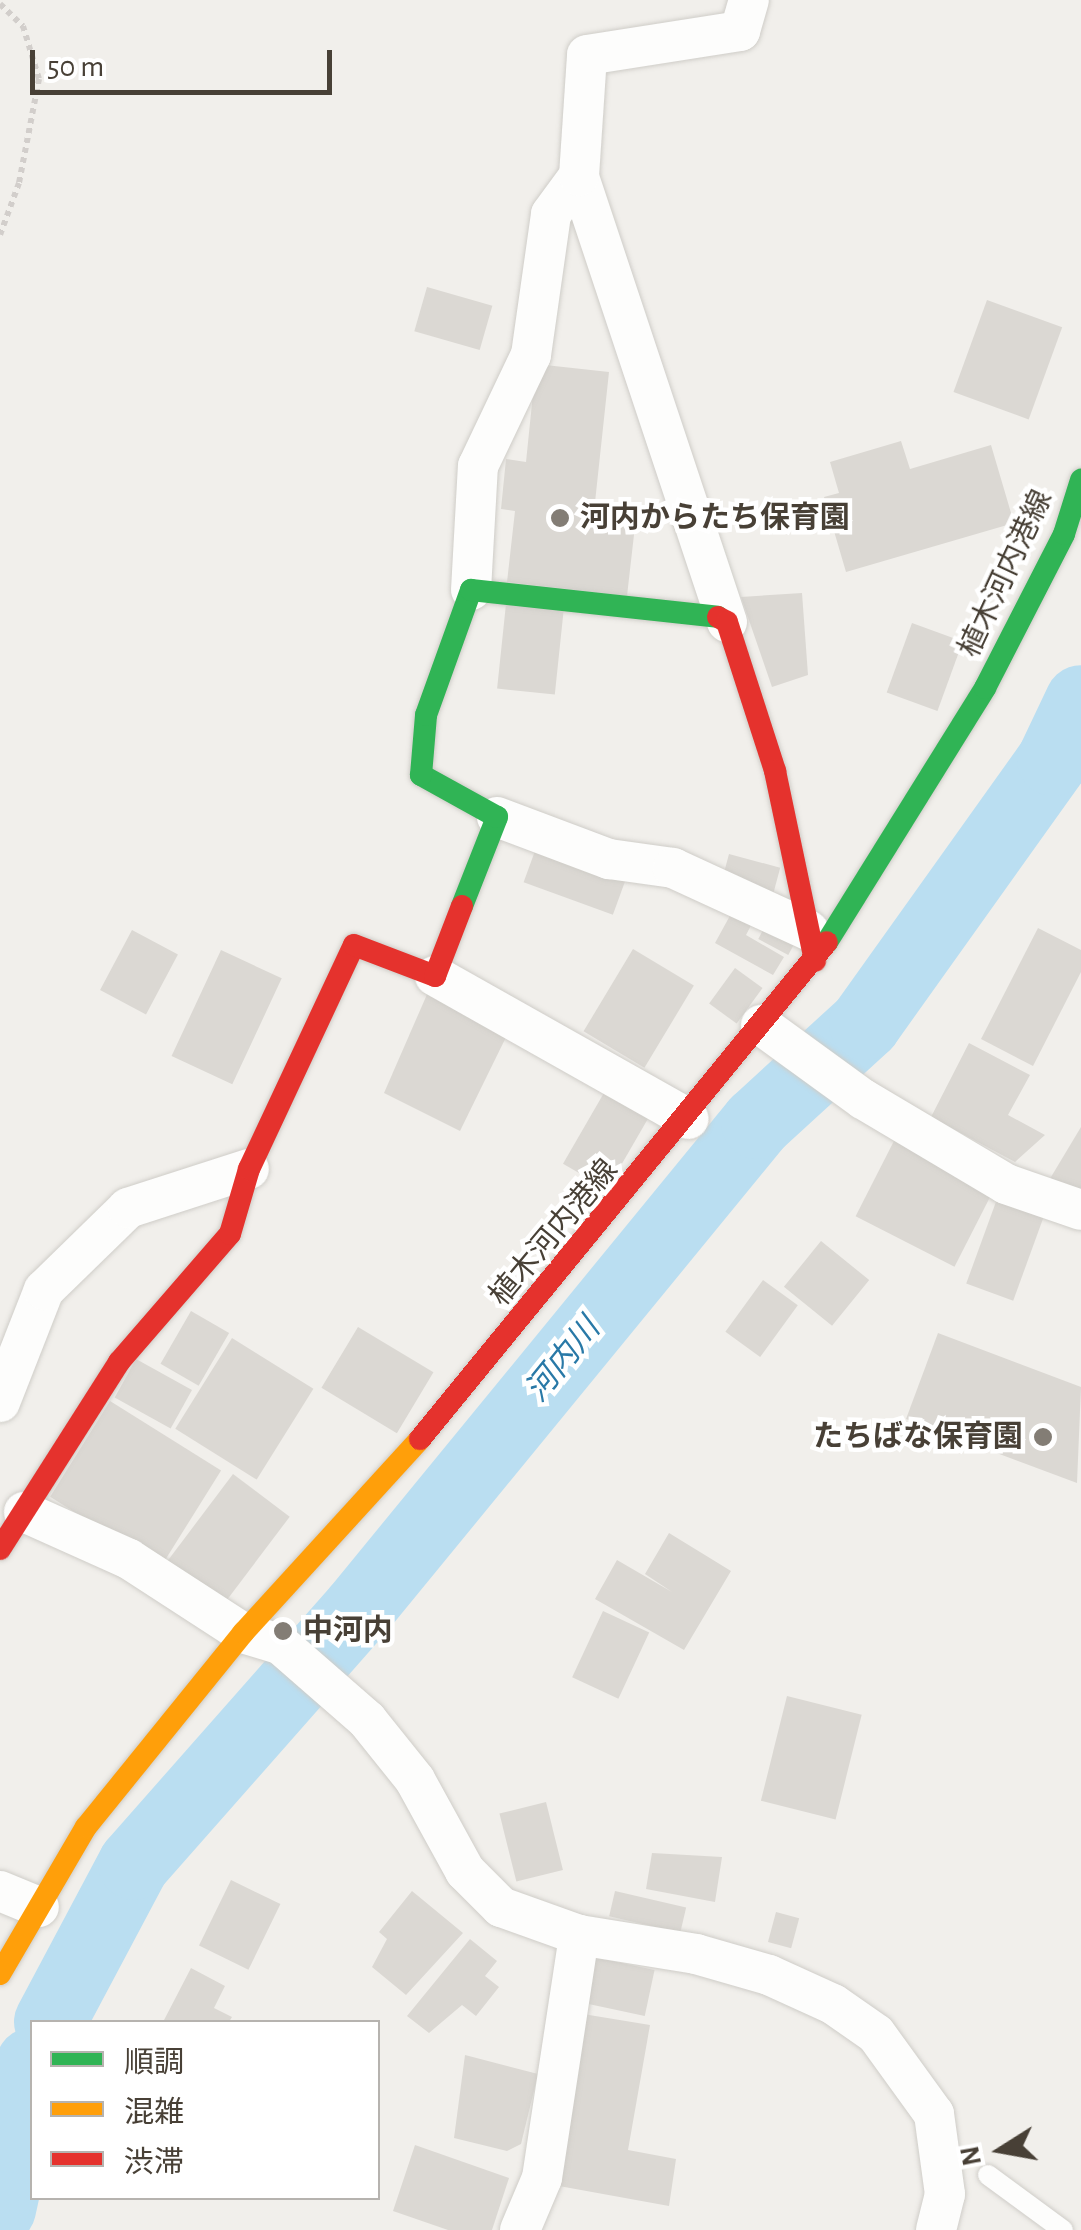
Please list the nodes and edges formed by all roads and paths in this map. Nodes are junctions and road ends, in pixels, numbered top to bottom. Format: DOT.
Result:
graph roads {
  1 [pos="749,0"];
  2 [pos="0,4"];
  3 [pos="579,176"];
  4 [pos="0,236"];
  5 [pos="1081,480"];
  6 [pos="471,590"];
  7 [pos="727,622"];
  8 [pos="497,817"];
  9 [pos="812,945"];
  10 [pos="436,976"];
  11 [pos="770,1032"];
  12 [pos="688,1118"];
  13 [pos="249,1169"];
  14 [pos="1081,1210"];
  15 [pos="0,1402"];
  16 [pos="24,1512"];
  17 [pos="0,1549"];
  18 [pos="262,1638"];
  19 [pos="0,1890"];
  20 [pos="39,1908"];
  21 [pos="580,1935"];
  22 [pos="0,1974"];
  23 [pos="988,2175"];
  24 [pos="520,2230"];
  25 [pos="936,2230"];
  26 [pos="1063,2230"];
  1 -- 3 [label="street"];
  2 -- 4 [label="path"];
  3 -- 6 [label="street"];
  3 -- 7 [label="street"];
  5 -- 9 [label="main road, 植木河内港線"];
  6 -- 7 [label="main road"];
  6 -- 8 [label="main road"];
  7 -- 9 [label="main road"];
  8 -- 9 [label="street"];
  8 -- 10 [label="main road"];
  9 -- 11 [label="main road, 植木河内港線"];
  10 -- 12 [label="street"];
  10 -- 13 [label="main road"];
  11 -- 12 [label="main road, 植木河内港線"];
  11 -- 14 [label="street"];
  12 -- 18 [label="main road, 植木河内港線"];
  13 -- 15 [label="street"];
  13 -- 16 [label="main road"];
  16 -- 17 [label="main road"];
  16 -- 18 [label="street"];
  18 -- 20 [label="main road, 植木河内港線"];
  18 -- 21 [label="street"];
  19 -- 20 [label="street"];
  20 -- 22 [label="main road, 植木河内港線"];
  21 -- 24 [label="street"];
  21 -- 25 [label="street"];
  23 -- 26 [label="lane"];
}
